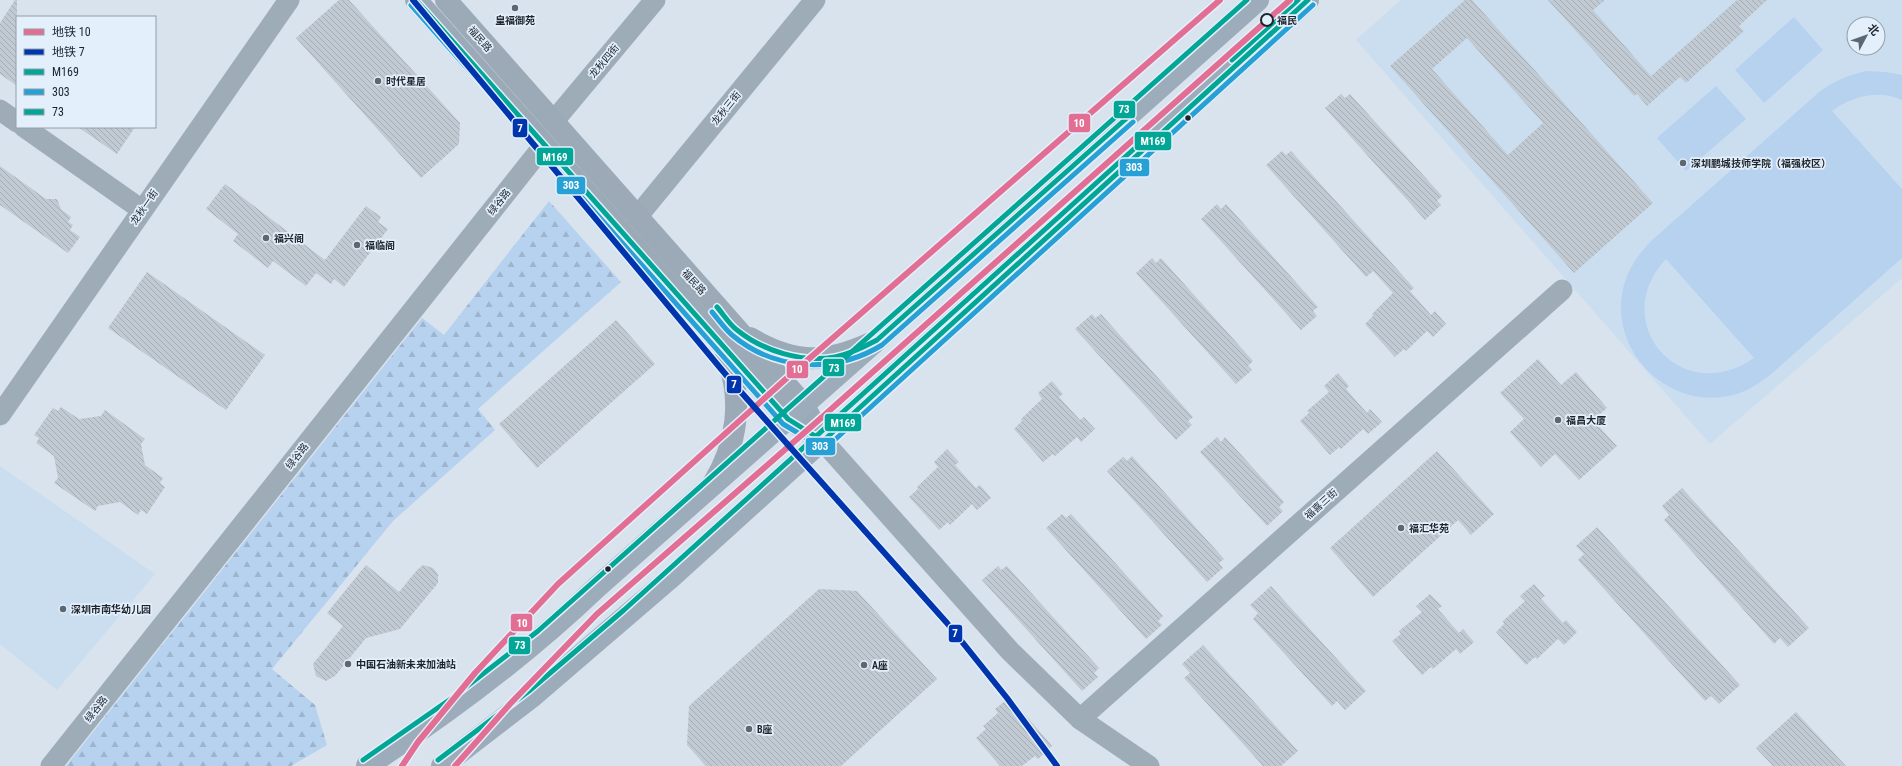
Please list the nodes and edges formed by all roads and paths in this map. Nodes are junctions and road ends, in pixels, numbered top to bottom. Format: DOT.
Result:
graph roads {
  1 [pos="289,0"];
  2 [pos="416,0"];
  3 [pos="446,0"];
  4 [pos="655,0"];
  5 [pos="815,0"];
  6 [pos="1258,0"];
  7 [pos="1308,0"];
  8 [pos="0,110"];
  9 [pos="16,121"];
  10 [pos="553,122"];
  11 [pos="25,128"];
  12 [pos="544,145"];
  13 [pos="142,210"];
  14 [pos="637,217"];
  15 [pos="1562,290"];
  16 [pos="738,330"];
  17 [pos="717,340"];
  18 [pos="878,340"];
  19 [pos="804,405"];
  20 [pos="0,415"];
  21 [pos="788,419"];
  22 [pos="823,441"];
  23 [pos="712,486"];
  24 [pos="1080,719"];
  25 [pos="51,766"];
  26 [pos="367,766"];
  27 [pos="442,766"];
  28 [pos="1149,766"];
  1 -- 13 [label="street, 龙秋一街"];
  2 -- 12 [label="main road"];
  3 -- 10 [label="main road, 福民路"];
  4 -- 10 [label="street, 龙秋四街"];
  5 -- 14 [label="street, 龙秋三街"];
  6 -- 18 [label="main road"];
  7 -- 22 [label="main road"];
  8 -- 9 [label="street"];
  10 -- 14 [label="main road, 福民路"];
  11 -- 13 [label="street"];
  12 -- 17 [label="main road"];
  12 -- 25 [label="street, 绿谷路"];
  13 -- 20 [label="street, 龙秋一街"];
  14 -- 16 [label="main road, 福民路"];
  15 -- 24 [label="street, 福喜三街"];
  16 -- 18 [label="main road"];
  16 -- 19 [label="main road, 福民路"];
  17 -- 21 [label="main road"];
  17 -- 23 [label="main road"];
  18 -- 19 [label="main road"];
  19 -- 21 [label="main road"];
  19 -- 22 [label="main road, 福民路"];
  21 -- 22 [label="main road"];
  21 -- 23 [label="main road"];
  22 -- 24 [label="street"];
  22 -- 27 [label="main road"];
  23 -- 26 [label="main road"];
  24 -- 28 [label="street"];
}
